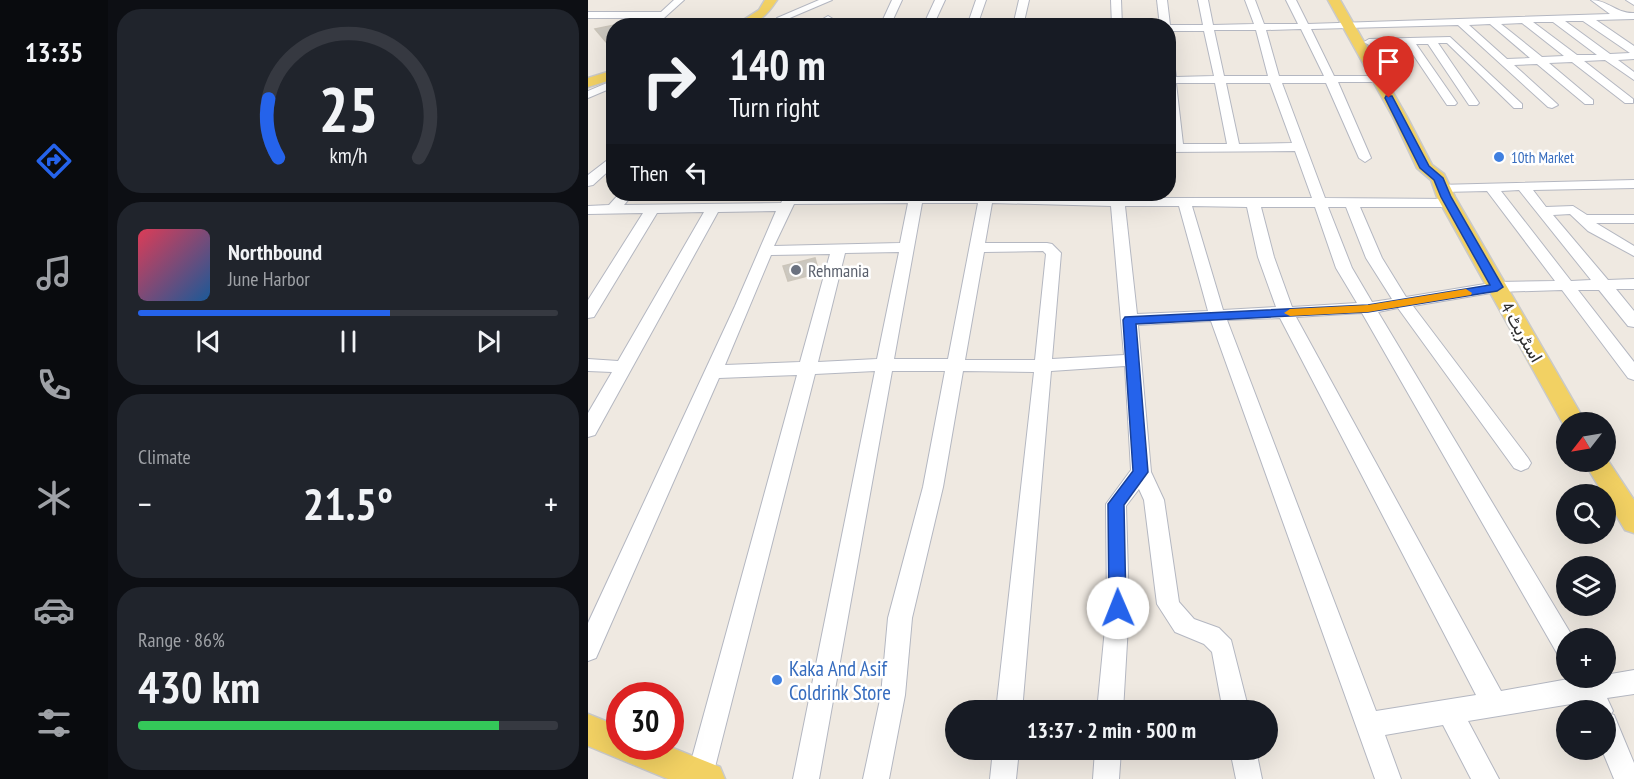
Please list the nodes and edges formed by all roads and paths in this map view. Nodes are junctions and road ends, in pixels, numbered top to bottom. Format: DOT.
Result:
graph roads {
  1 [pos="679,0"];
  2 [pos="758,0"];
  3 [pos="771,0"];
  4 [pos="827,0"];
  5 [pos="897,0"];
  6 [pos="940,0"];
  7 [pos="981,0"];
  8 [pos="1024,0"];
  9 [pos="1116,0"];
  10 [pos="1162,0"];
  11 [pos="1203,0"];
  12 [pos="1250,0"];
  13 [pos="1291,0"];
  14 [pos="1334,0"];
  15 [pos="1344,0"];
  16 [pos="1596,0"];
  17 [pos="763,12"];
  18 [pos="664,15"];
  19 [pos="1621,16"];
  20 [pos="1634,16"];
  21 [pos="590,17"];
  22 [pos="661,18"];
  23 [pos="741,18"];
  24 [pos="753,18"];
  25 [pos="782,18"];
  26 [pos="888,18"];
  27 [pos="932,18"];
  28 [pos="975,18"];
  29 [pos="1020,18"];
  30 [pos="1117,18"];
  31 [pos="1165,18"];
  32 [pos="1586,18"];
  33 [pos="1556,19"];
  34 [pos="1524,20"];
  35 [pos="1492,21"];
  36 [pos="1460,22"];
  37 [pos="1634,25"];
  38 [pos="1354,26"];
  39 [pos="1176,27"];
  40 [pos="1211,27"];
  41 [pos="1260,27"];
  42 [pos="1303,27"];
  43 [pos="1431,41"];
  44 [pos="1369,42"];
  45 [pos="1410,42"];
  46 [pos="1634,51"];
  47 [pos="1634,56"];
  48 [pos="1608,57"];
  49 [pos="1574,58"];
  50 [pos="1538,60"];
  51 [pos="1504,62"];
  52 [pos="606,72"];
  53 [pos="606,77"];
  54 [pos="1634,77"];
  55 [pos="588,78"];
  56 [pos="1330,78"];
  57 [pos="1379,79"];
  58 [pos="1176,80"];
  59 [pos="1220,80"];
  60 [pos="1275,80"];
  61 [pos="588,83"];
  62 [pos="606,87"];
  63 [pos="588,95"];
  64 [pos="1629,101"];
  65 [pos="1589,102"];
  66 [pos="1451,103"];
  67 [pos="1473,104"];
  68 [pos="1552,105"];
  69 [pos="1518,106"];
  70 [pos="1428,142"];
  71 [pos="1300,147"];
  72 [pos="1176,148"];
  73 [pos="1234,148"];
  74 [pos="1365,158"];
  75 [pos="606,166"];
  76 [pos="588,182"];
  77 [pos="1442,182"];
  78 [pos="1634,184"];
  79 [pos="1522,186"];
  80 [pos="1491,187"];
  81 [pos="620,201"];
  82 [pos="769,201"];
  83 [pos="789,201"];
  84 [pos="916,201"];
  85 [pos="983,201"];
  86 [pos="1118,201"];
  87 [pos="1176,201"];
  88 [pos="1184,201"];
  89 [pos="1252,201"];
  90 [pos="1319,201"];
  91 [pos="1351,202"];
  92 [pos="708,204"];
  93 [pos="653,209"];
  94 [pos="588,210"];
  95 [pos="613,210"];
  96 [pos="1543,211"];
  97 [pos="1583,219"];
  98 [pos="1634,219"];
  99 [pos="907,248"];
  100 [pos="979,248"];
  101 [pos="839,249"];
  102 [pos="765,250"];
  103 [pos="1634,252"];
  104 [pos="1602,284"];
  105 [pos="1634,284"];
  106 [pos="1566,285"];
  107 [pos="1497,287"];
  108 [pos="1403,304"];
  109 [pos="1368,308"];
  110 [pos="588,313"];
  111 [pos="1286,313"];
  112 [pos="1218,317"];
  113 [pos="1129,320"];
  114 [pos="1634,322"];
  115 [pos="1133,360"];
  116 [pos="956,364"];
  117 [pos="884,365"];
  118 [pos="1631,365"];
  119 [pos="588,366"];
  120 [pos="1043,366"];
  121 [pos="624,367"];
  122 [pos="807,368"];
  123 [pos="713,372"];
  124 [pos="1568,412"];
  125 [pos="588,430"];
  126 [pos="1521,463"];
  127 [pos="1141,472"];
  128 [pos="1602,472"];
  129 [pos="1634,522"];
  130 [pos="1556,630"];
  131 [pos="588,650"];
  132 [pos="1634,682"];
  133 [pos="1592,693"];
  134 [pos="1010,700"];
  135 [pos="1111,700"];
  136 [pos="1234,700"];
  137 [pos="1494,705"];
  138 [pos="1449,712"];
  139 [pos="1368,725"];
  140 [pos="588,730"];
  141 [pos="606,737"];
  142 [pos="1616,752"];
  143 [pos="662,760"];
  144 [pos="1005,760"];
  145 [pos="1107,760"];
  146 [pos="1246,760"];
  147 [pos="704,777"];
  148 [pos="806,779"];
  149 [pos="876,779"];
  150 [pos="1003,779"];
  151 [pos="1106,779"];
  152 [pos="1249,779"];
  153 [pos="1388,779"];
  154 [pos="1486,779"];
  155 [pos="1627,779"];
  1 -- 18 [label="street"];
  2 -- 23 [label="main road"];
  3 -- 17 [label="main road"];
  4 -- 25 [label="street"];
  5 -- 26 [label="street"];
  6 -- 27 [label="street"];
  7 -- 28 [label="street"];
  8 -- 29 [label="street"];
  9 -- 30 [label="street"];
  10 -- 31 [label="street"];
  11 -- 40 [label="street"];
  12 -- 41 [label="street"];
  13 -- 42 [label="street"];
  14 -- 38 [label="main road, اسٹریٹ 4"];
  15 -- 38 [label="main road, اسٹریٹ 4"];
  16 -- 19 [label="street"];
  17 -- 24 [label="main road"];
  17 -- 25 [label="street"];
  18 -- 21 [label="street"];
  18 -- 22 [label="street"];
  19 -- 20 [label="street"];
  19 -- 32 [label="street"];
  19 -- 37 [label="street"];
  32 -- 33 [label="street"];
  32 -- 46 [label="street"];
  33 -- 34 [label="street"];
  33 -- 48 [label="street"];
  34 -- 35 [label="street"];
  34 -- 49 [label="street"];
  35 -- 36 [label="street"];
  35 -- 50 [label="street"];
  36 -- 38 [label="street"];
  36 -- 51 [label="street"];
  38 -- 42 [label="street"];
  38 -- 44 [label="main road, اسٹریٹ 4"];
  38 -- 57 [label="main road, اسٹریٹ 4"];
  39 -- 40 [label="street"];
  40 -- 41 [label="street"];
  40 -- 59 [label="street"];
  41 -- 42 [label="street"];
  41 -- 60 [label="street"];
  42 -- 56 [label="street"];
  43 -- 45 [label="street"];
  43 -- 67 [label="street"];
  43 -- 69 [label="street"];
  44 -- 45 [label="street"];
  44 -- 70 [label="main road, اسٹریٹ 4"];
  45 -- 66 [label="street"];
  47 -- 48 [label="street"];
  48 -- 49 [label="street"];
  48 -- 54 [label="street"];
  49 -- 50 [label="street"];
  49 -- 64 [label="street"];
  50 -- 51 [label="street"];
  50 -- 65 [label="street"];
  51 -- 68 [label="street"];
  52 -- 55 [label="main road"];
  53 -- 61 [label="main road"];
  56 -- 57 [label="street"];
  56 -- 60 [label="street"];
  56 -- 74 [label="street"];
  57 -- 77 [label="main road, اسٹریٹ 4"];
  58 -- 59 [label="street"];
  59 -- 60 [label="street"];
  59 -- 73 [label="street"];
  60 -- 71 [label="street"];
  62 -- 63 [label="street"];
  71 -- 73 [label="street"];
  71 -- 90 [label="street"];
  72 -- 73 [label="street"];
  75 -- 76 [label="street"];
  77 -- 80 [label="street"];
  77 -- 91 [label="street"];
  77 -- 107 [label="main road, اسٹریٹ 4"];
  78 -- 79 [label="street"];
  79 -- 80 [label="street"];
  79 -- 96 [label="street"];
  80 -- 106 [label="street"];
  81 -- 95 [label="street"];
  82 -- 92 [label="street"];
  83 -- 102 [label="street"];
  84 -- 99 [label="street"];
  85 -- 100 [label="street"];
  86 -- 113 [label="street"];
  87 -- 88 [label="street"];
  88 -- 89 [label="street"];
  88 -- 112 [label="street"];
  89 -- 90 [label="street"];
  89 -- 111 [label="street"];
  90 -- 91 [label="street"];
  90 -- 109 [label="street"];
  91 -- 108 [label="street"];
  92 -- 93 [label="street"];
  92 -- 121 [label="street"];
  93 -- 95 [label="street"];
  93 -- 110 [label="street"];
  94 -- 95 [label="street"];
  96 -- 97 [label="street"];
  96 -- 104 [label="street"];
  97 -- 98 [label="street"];
  97 -- 103 [label="street"];
  99 -- 101 [label="street"];
  99 -- 117 [label="street"];
  100 -- 116 [label="street"];
  100 -- 120 [label="street"];
  101 -- 102 [label="street"];
  101 -- 122 [label="street"];
  102 -- 123 [label="street"];
  104 -- 105 [label="street"];
  104 -- 106 [label="street"];
  104 -- 114 [label="street"];
  106 -- 107 [label="street"];
  106 -- 118 [label="street"];
  107 -- 108 [label="street"];
  107 -- 124 [label="main road, اسٹریٹ 4"];
  108 -- 109 [label="street"];
  108 -- 126 [label="street"];
  109 -- 111 [label="street"];
  109 -- 130 [label="street"];
  111 -- 112 [label="street"];
  111 -- 137 [label="street"];
  112 -- 113 [label="street"];
  112 -- 139 [label="street"];
  113 -- 115 [label="street"];
  115 -- 120 [label="street"];
  115 -- 127 [label="street"];
  116 -- 117 [label="street"];
  116 -- 120 [label="street"];
  116 -- 149 [label="street"];
  117 -- 122 [label="street"];
  117 -- 148 [label="street"];
  119 -- 121 [label="street"];
  120 -- 134 [label="street"];
  121 -- 125 [label="street"];
  122 -- 123 [label="street"];
  122 -- 147 [label="street"];
  123 -- 131 [label="street"];
  127 -- 135 [label="street"];
  127 -- 136 [label="street"];
  128 -- 129 [label="main road"];
  132 -- 133 [label="street"];
  133 -- 137 [label="street"];
  137 -- 138 [label="street"];
  138 -- 139 [label="street"];
  138 -- 154 [label="street"];
  139 -- 153 [label="street"];
  140 -- 141 [label="main road"];
  142 -- 155 [label="street"];
  143 -- 147 [label="main road"];
  144 -- 150 [label="street"];
  145 -- 151 [label="street"];
  146 -- 152 [label="street"];
}
